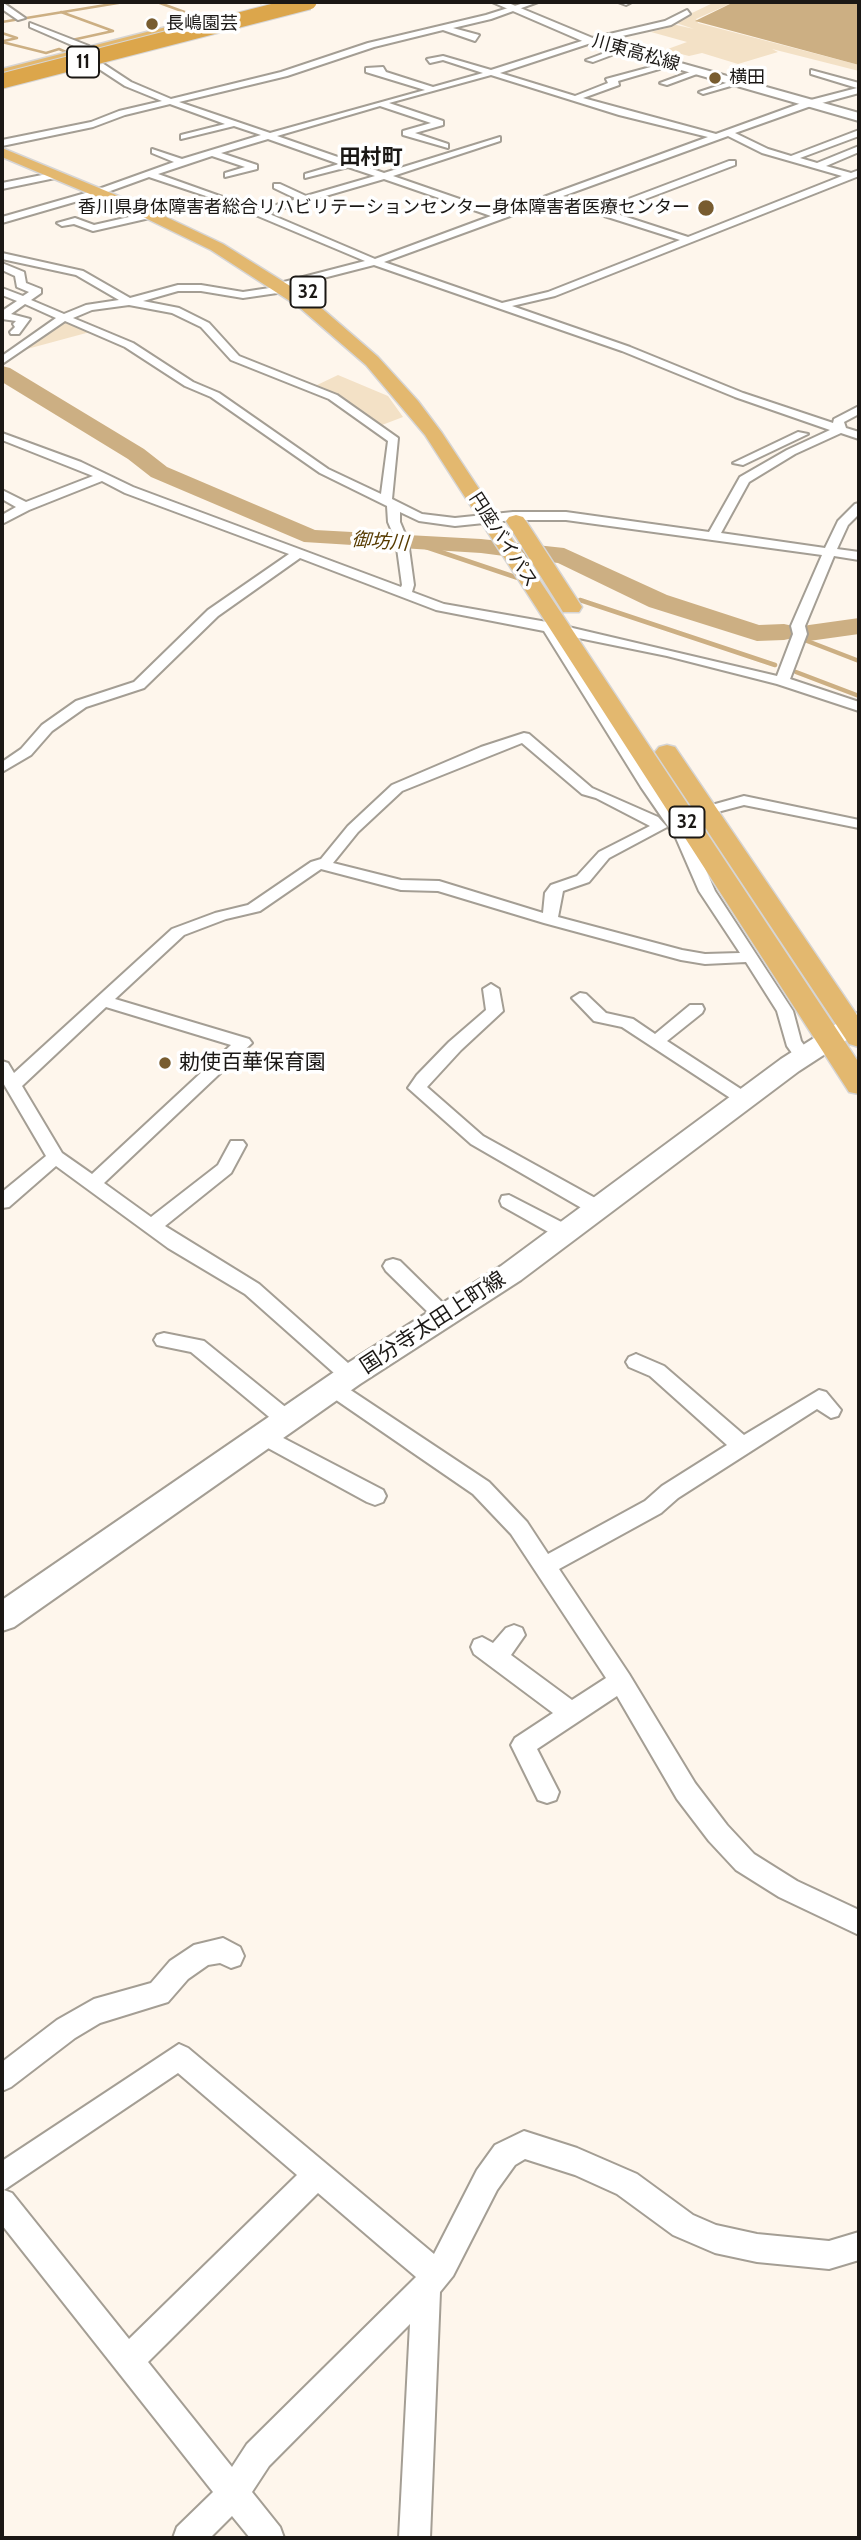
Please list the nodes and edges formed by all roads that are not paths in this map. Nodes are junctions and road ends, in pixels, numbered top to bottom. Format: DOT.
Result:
graph roads {
  1 [pos="282,2"];
  2 [pos="292,2"];
  3 [pos="309,2"];
  4 [pos="319,2"];
  5 [pos="496,2"];
  6 [pos="534,2"];
  7 [pos="2,6"];
  8 [pos="688,8"];
  9 [pos="515,9"];
  10 [pos="20,18"];
  11 [pos="33,25"];
  12 [pos="445,28"];
  13 [pos="664,31"];
  14 [pos="630,36"];
  15 [pos="472,40"];
  16 [pos="592,41"];
  17 [pos="572,47"];
  18 [pos="621,50"];
  19 [pos="580,54"];
  20 [pos="91,55"];
  21 [pos="590,60"];
  22 [pos="430,61"];
  23 [pos="670,63"];
  24 [pos="697,67"];
  25 [pos="382,72"];
  26 [pos="493,72"];
  27 [pos="814,72"];
  28 [pos="434,77"];
  29 [pos="2,78"];
  30 [pos="738,81"];
  31 [pos="664,83"];
  32 [pos="455,84"];
  33 [pos="859,88"];
  34 [pos="432,90"];
  35 [pos="703,92"];
  36 [pos="577,98"];
  37 [pos="170,102"];
  38 [pos="380,103"];
  39 [pos="812,103"];
  40 [pos="859,117"];
  41 [pos="238,123"];
  42 [pos="859,132"];
  43 [pos="728,134"];
  44 [pos="270,136"];
  45 [pos="849,136"];
  46 [pos="184,137"];
  47 [pos="717,137"];
  48 [pos="497,139"];
  49 [pos="859,139"];
  50 [pos="2,143"];
  51 [pos="446,146"];
  52 [pos="859,149"];
  53 [pos="155,151"];
  54 [pos="2,152"];
  55 [pos="213,153"];
  56 [pos="790,159"];
  57 [pos="182,162"];
  58 [pos="732,163"];
  59 [pos="346,164"];
  60 [pos="815,167"];
  61 [pos="149,174"];
  62 [pos="228,174"];
  63 [pos="57,175"];
  64 [pos="856,175"];
  65 [pos="308,176"];
  66 [pos="382,177"];
  67 [pos="2,186"];
  68 [pos="277,186"];
  69 [pos="104,190"];
  70 [pos="248,196"];
  71 [pos="552,196"];
  72 [pos="303,198"];
  73 [pos="230,201"];
  74 [pos="602,212"];
  75 [pos="257,213"];
  76 [pos="151,215"];
  77 [pos="500,216"];
  78 [pos="2,220"];
  79 [pos="62,223"];
  80 [pos="689,240"];
  81 [pos="2,256"];
  82 [pos="375,262"];
  83 [pos="2,266"];
  84 [pos="286,286"];
  85 [pos="2,291"];
  86 [pos="26,300"];
  87 [pos="129,302"];
  88 [pos="500,306"];
  89 [pos="63,318"];
  90 [pos="27,342"];
  91 [pos="2,361"];
  92 [pos="859,409"];
  93 [pos="825,424"];
  94 [pos="841,429"];
  95 [pos="2,436"];
  96 [pos="859,436"];
  97 [pos="467,454"];
  98 [pos="739,463"];
  99 [pos="102,477"];
  100 [pos="2,494"];
  101 [pos="498,495"];
  102 [pos="389,503"];
  103 [pos="25,507"];
  104 [pos="859,507"];
  105 [pos="513,516"];
  106 [pos="490,519"];
  107 [pos="2,520"];
  108 [pos="714,534"];
  109 [pos="830,551"];
  110 [pos="524,553"];
  111 [pos="298,554"];
  112 [pos="859,556"];
  113 [pos="405,595"];
  114 [pos="554,627"];
  115 [pos="589,636"];
  116 [pos="782,681"];
  117 [pos="859,707"];
  118 [pos="2,768"];
  119 [pos="706,811"];
  120 [pos="859,824"];
  121 [pos="320,864"];
  122 [pos="550,920"];
  123 [pos="750,956"];
  124 [pos="491,989"];
  125 [pos="580,998"];
  126 [pos="104,1001"];
  127 [pos="696,1009"];
  128 [pos="850,1031"];
  129 [pos="656,1042"];
  130 [pos="803,1056"];
  131 [pos="2,1067"];
  132 [pos="13,1084"];
  133 [pos="859,1085"];
  134 [pos="744,1099"];
  135 [pos="237,1145"];
  136 [pos="56,1157"];
  137 [pos="93,1182"];
  138 [pos="509,1201"];
  139 [pos="2,1202"];
  140 [pos="599,1209"];
  141 [pos="152,1226"];
  142 [pos="566,1233"];
  143 [pos="393,1266"];
  144 [pos="444,1316"];
  145 [pos="164,1340"];
  146 [pos="636,1362"];
  147 [pos="342,1382"];
  148 [pos="831,1410"];
  149 [pos="275,1428"];
  150 [pos="742,1446"];
  151 [pos="375,1496"];
  152 [pos="545,1566"];
  153 [pos="2,1617"];
  154 [pos="514,1636"];
  155 [pos="621,1681"];
  156 [pos="572,1713"];
  157 [pos="547,1792"];
  158 [pos="859,1923"];
  159 [pos="231,1956"];
  160 [pos="2,2078"];
  161 [pos="317,2174"];
  162 [pos="2,2177"];
  163 [pos="2,2203"];
  164 [pos="859,2246"];
  165 [pos="431,2281"];
  166 [pos="127,2362"];
  167 [pos="232,2494"];
  168 [pos="188,2538"];
  169 [pos="269,2538"];
  170 [pos="415,2538"];
  1 -- 20 [label="highway, 11"];
  2 -- 29 [label="highway, bridge"];
  3 -- 29 [label="highway, bridge"];
  4 -- 20 [label="highway, 11"];
  5 -- 9 [label="main road, 川東高松線"];
  6 -- 9 [label="street"];
  7 -- 10 [label="street"];
  8 -- 14 [label="street"];
  9 -- 12 [label="street"];
  9 -- 16 [label="main road, 川東高松線"];
  11 -- 20 [label="street"];
  12 -- 15 [label="street"];
  12 -- 37 [label="street"];
  13 -- 14 [label="street"];
  14 -- 16 [label="street"];
  16 -- 17 [label="street"];
  16 -- 18 [label="main road, 川東高松線"];
  17 -- 19 [label="street"];
  17 -- 26 [label="street"];
  18 -- 21 [label="street"];
  18 -- 23 [label="main road, 川東高松線"];
  20 -- 29 [label="highway, 11"];
  20 -- 37 [label="street"];
  22 -- 26 [label="street"];
  23 -- 24 [label="main road, 川東高松線"];
  23 -- 36 [label="street"];
  24 -- 30 [label="main road, 川東高松線"];
  24 -- 31 [label="street"];
  25 -- 34 [label="street"];
  26 -- 32 [label="street"];
  26 -- 36 [label="street"];
  27 -- 33 [label="street"];
  28 -- 32 [label="street"];
  30 -- 35 [label="street"];
  30 -- 39 [label="main road, 川東高松線"];
  32 -- 34 [label="street"];
  33 -- 39 [label="street"];
  34 -- 38 [label="street"];
  36 -- 47 [label="street"];
  37 -- 41 [label="street"];
  37 -- 50 [label="street"];
  38 -- 44 [label="street"];
  38 -- 51 [label="street"];
  39 -- 40 [label="main road, 川東高松線"];
  39 -- 43 [label="street"];
  41 -- 44 [label="street"];
  41 -- 46 [label="street"];
  42 -- 45 [label="street"];
  43 -- 47 [label="street"];
  43 -- 56 [label="street"];
  44 -- 55 [label="street"];
  44 -- 59 [label="street"];
  45 -- 49 [label="street"];
  45 -- 56 [label="street"];
  47 -- 71 [label="street"];
  48 -- 66 [label="street"];
  50 -- 69 [label="highway, 円座バイパス / 32"];
  52 -- 60 [label="street"];
  53 -- 57 [label="street"];
  54 -- 63 [label="highway, 円座バイパス / 32"];
  55 -- 57 [label="street"];
  55 -- 62 [label="street"];
  56 -- 60 [label="street"];
  57 -- 61 [label="street"];
  58 -- 74 [label="street"];
  59 -- 65 [label="street"];
  59 -- 66 [label="street"];
  60 -- 64 [label="street"];
  61 -- 69 [label="street"];
  61 -- 73 [label="street"];
  63 -- 67 [label="street"];
  63 -- 69 [label="highway, 円座バイパス / 32"];
  64 -- 80 [label="street"];
  66 -- 72 [label="street"];
  66 -- 77 [label="street"];
  68 -- 72 [label="street"];
  69 -- 76 [label="highway, 円座バイパス / 32"];
  69 -- 78 [label="street"];
  69 -- 84 [label="highway, 円座バイパス / 32"];
  70 -- 73 [label="street"];
  71 -- 74 [label="street"];
  71 -- 77 [label="street"];
  72 -- 75 [label="street"];
  73 -- 75 [label="street"];
  74 -- 80 [label="street"];
  75 -- 82 [label="street"];
  76 -- 79 [label="street"];
  76 -- 84 [label="highway, 円座バイパス / 32"];
  77 -- 82 [label="street"];
  80 -- 88 [label="street"];
  81 -- 87 [label="street"];
  82 -- 84 [label="street"];
  82 -- 88 [label="street"];
  83 -- 86 [label="street"];
  84 -- 87 [label="street"];
  84 -- 97 [label="highway, 円座バイパス / 32"];
  84 -- 106 [label="highway, 円座バイパス / 32"];
  85 -- 86 [label="street"];
  86 -- 89 [label="street"];
  86 -- 90 [label="street"];
  87 -- 89 [label="street"];
  87 -- 102 [label="street"];
  88 -- 93 [label="street"];
  89 -- 90 [label="street"];
  89 -- 102 [label="street"];
  90 -- 91 [label="street"];
  92 -- 94 [label="street"];
  93 -- 94 [label="street"];
  93 -- 98 [label="street"];
  94 -- 96 [label="street"];
  94 -- 108 [label="street"];
  95 -- 99 [label="street"];
  99 -- 103 [label="street"];
  99 -- 111 [label="street"];
  100 -- 103 [label="street"];
  101 -- 105 [label="highway, 円座バイパス / 32"];
  102 -- 106 [label="street"];
  102 -- 113 [label="street"];
  103 -- 107 [label="street"];
  104 -- 109 [label="street"];
  105 -- 106 [label="street"];
  105 -- 108 [label="street"];
  105 -- 110 [label="highway, 円座バイパス / 32"];
  106 -- 110 [label="highway, 円座バイパス / 32"];
  108 -- 109 [label="street"];
  109 -- 112 [label="street"];
  109 -- 116 [label="street"];
  110 -- 114 [label="highway, 円座バイパス / 32"];
  110 -- 115 [label="highway, 円座バイパス / 32"];
  111 -- 113 [label="street"];
  111 -- 118 [label="street"];
  113 -- 114 [label="street"];
  114 -- 115 [label="street"];
  114 -- 123 [label="street"];
  114 -- 128 [label="highway, 円座バイパス / 32"];
  115 -- 116 [label="street"];
  115 -- 119 [label="highway, 円座バイパス / 32"];
  116 -- 117 [label="street"];
  119 -- 120 [label="street"];
  119 -- 128 [label="highway, 円座バイパス / 32"];
  121 -- 122 [label="street"];
  121 -- 122 [label="street"];
  121 -- 126 [label="street"];
  122 -- 123 [label="street"];
  123 -- 130 [label="street"];
  124 -- 140 [label="street"];
  125 -- 129 [label="street"];
  126 -- 132 [label="street"];
  126 -- 137 [label="street"];
  127 -- 129 [label="street"];
  128 -- 130 [label="main road, 国分寺太田上町線"];
  128 -- 133 [label="highway, 円座バイパス / 32"];
  129 -- 134 [label="street"];
  130 -- 134 [label="main road, 国分寺太田上町線"];
  131 -- 132 [label="street"];
  132 -- 136 [label="street"];
  134 -- 140 [label="main road, 国分寺太田上町線"];
  135 -- 141 [label="street"];
  136 -- 137 [label="street"];
  136 -- 139 [label="street"];
  137 -- 141 [label="street"];
  138 -- 142 [label="street"];
  140 -- 142 [label="main road, 国分寺太田上町線"];
  141 -- 147 [label="street"];
  142 -- 144 [label="main road, 国分寺太田上町線"];
  143 -- 144 [label="street"];
  144 -- 147 [label="main road, 国分寺太田上町線"];
  145 -- 149 [label="street"];
  146 -- 150 [label="street"];
  147 -- 149 [label="main road, 国分寺太田上町線"];
  147 -- 152 [label="street"];
  148 -- 150 [label="street"];
  149 -- 151 [label="street"];
  149 -- 153 [label="main road, 国分寺太田上町線"];
  150 -- 152 [label="street"];
  152 -- 155 [label="street"];
  154 -- 156 [label="street"];
  155 -- 156 [label="street"];
  155 -- 158 [label="street"];
  156 -- 157 [label="street"];
  159 -- 160 [label="street"];
  161 -- 162 [label="street"];
  161 -- 165 [label="street"];
  161 -- 166 [label="street"];
  163 -- 166 [label="street"];
  164 -- 165 [label="street"];
  165 -- 167 [label="street"];
  165 -- 170 [label="street"];
  166 -- 167 [label="street"];
  167 -- 168 [label="street"];
  167 -- 169 [label="street"];
}
